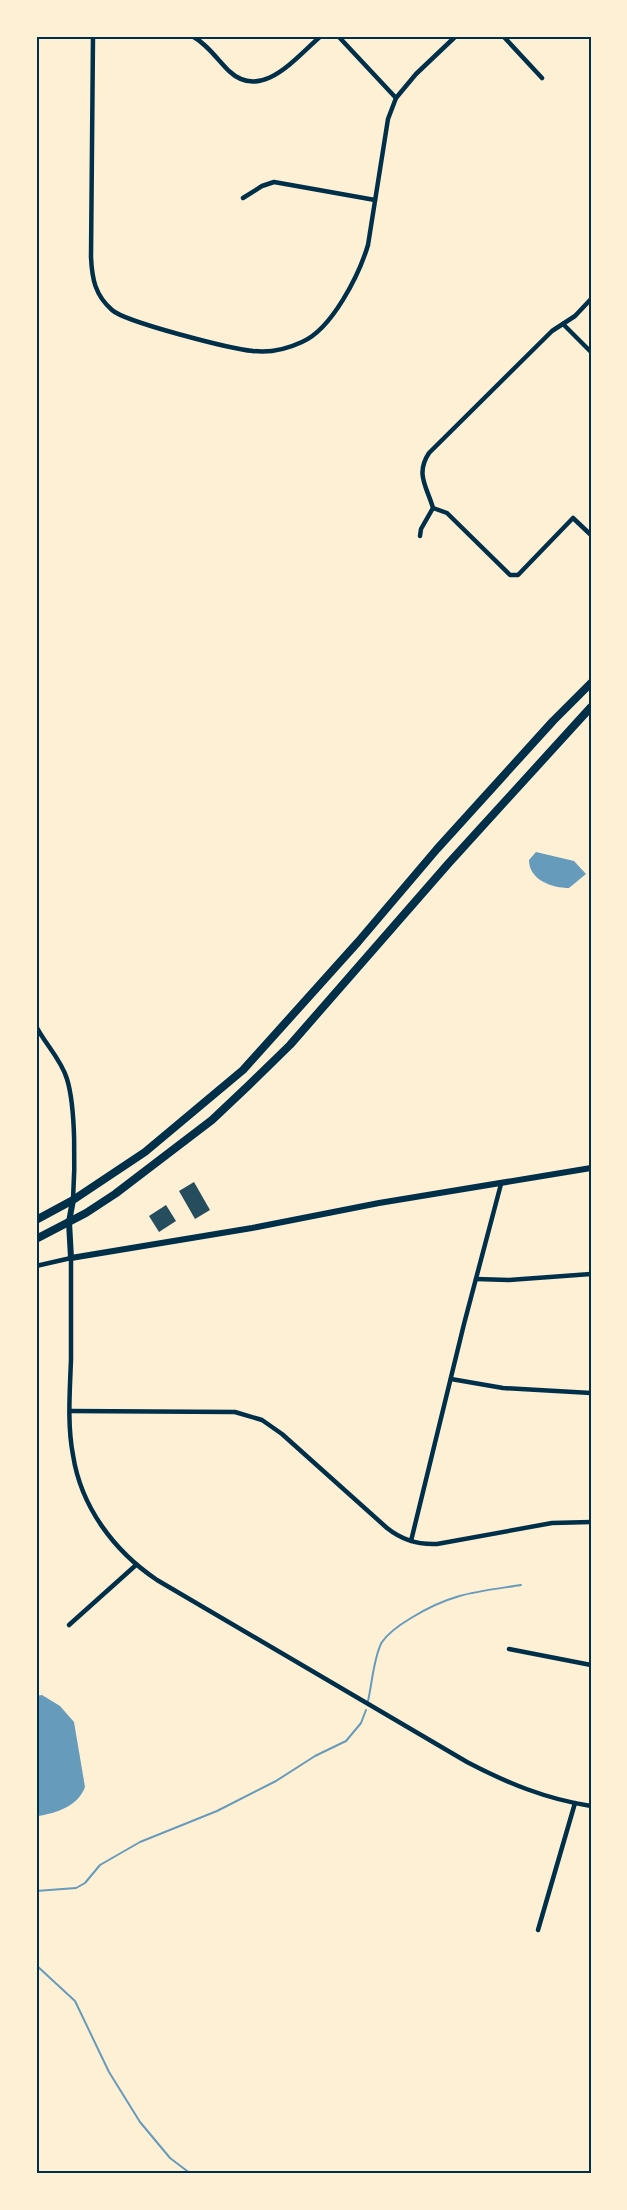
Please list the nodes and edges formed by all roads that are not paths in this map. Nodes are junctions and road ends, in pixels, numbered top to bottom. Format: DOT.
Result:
graph roads {
  1 [pos="93,36"];
  2 [pos="192,36"];
  3 [pos="321,36"];
  4 [pos="338,36"];
  5 [pos="456,36"];
  6 [pos="503,36"];
  7 [pos="542,78"];
  8 [pos="396,98"];
  9 [pos="243,198"];
  10 [pos="375,200"];
  11 [pos="591,299"];
  12 [pos="563,324"];
  13 [pos="591,352"];
  14 [pos="433,508"];
  15 [pos="420,536"];
  16 [pos="591,536"];
  17 [pos="591,683"];
  18 [pos="591,707"];
  19 [pos="36,1026"];
  20 [pos="591,1168"];
  21 [pos="501,1184"];
  22 [pos="73,1200"];
  23 [pos="36,1220"];
  24 [pos="69,1222"];
  25 [pos="36,1239"];
  26 [pos="71,1258"];
  27 [pos="36,1266"];
  28 [pos="591,1274"];
  29 [pos="476,1280"];
  30 [pos="451,1379"];
  31 [pos="591,1394"];
  32 [pos="70,1411"];
  33 [pos="591,1522"];
  34 [pos="411,1541"];
  35 [pos="136,1565"];
  36 [pos="69,1625"];
  37 [pos="509,1649"];
  38 [pos="591,1665"];
  39 [pos="575,1803"];
  40 [pos="591,1806"];
  41 [pos="538,1930"];
  1 -- 10 [label="street"];
  2 -- 3 [label="street"];
  4 -- 8 [label="street"];
  5 -- 8 [label="street"];
  6 -- 7 [label="street"];
  8 -- 10 [label="street"];
  9 -- 10 [label="street"];
  11 -- 12 [label="street"];
  12 -- 13 [label="street"];
  12 -- 14 [label="street"];
  14 -- 15 [label="street"];
  14 -- 16 [label="street"];
  17 -- 22 [label="highway"];
  18 -- 24 [label="highway"];
  19 -- 22 [label="street"];
  20 -- 21 [label="street"];
  21 -- 26 [label="street"];
  21 -- 29 [label="street"];
  22 -- 23 [label="highway"];
  22 -- 24 [label="street"];
  24 -- 25 [label="highway"];
  24 -- 26 [label="street"];
  26 -- 27 [label="street"];
  26 -- 32 [label="street"];
  28 -- 29 [label="street"];
  29 -- 30 [label="street"];
  30 -- 31 [label="street"];
  30 -- 34 [label="street"];
  32 -- 34 [label="street"];
  32 -- 35 [label="street"];
  33 -- 34 [label="street"];
  35 -- 36 [label="street"];
  35 -- 39 [label="street"];
  37 -- 38 [label="street"];
  39 -- 40 [label="street"];
  39 -- 41 [label="street"];
}
